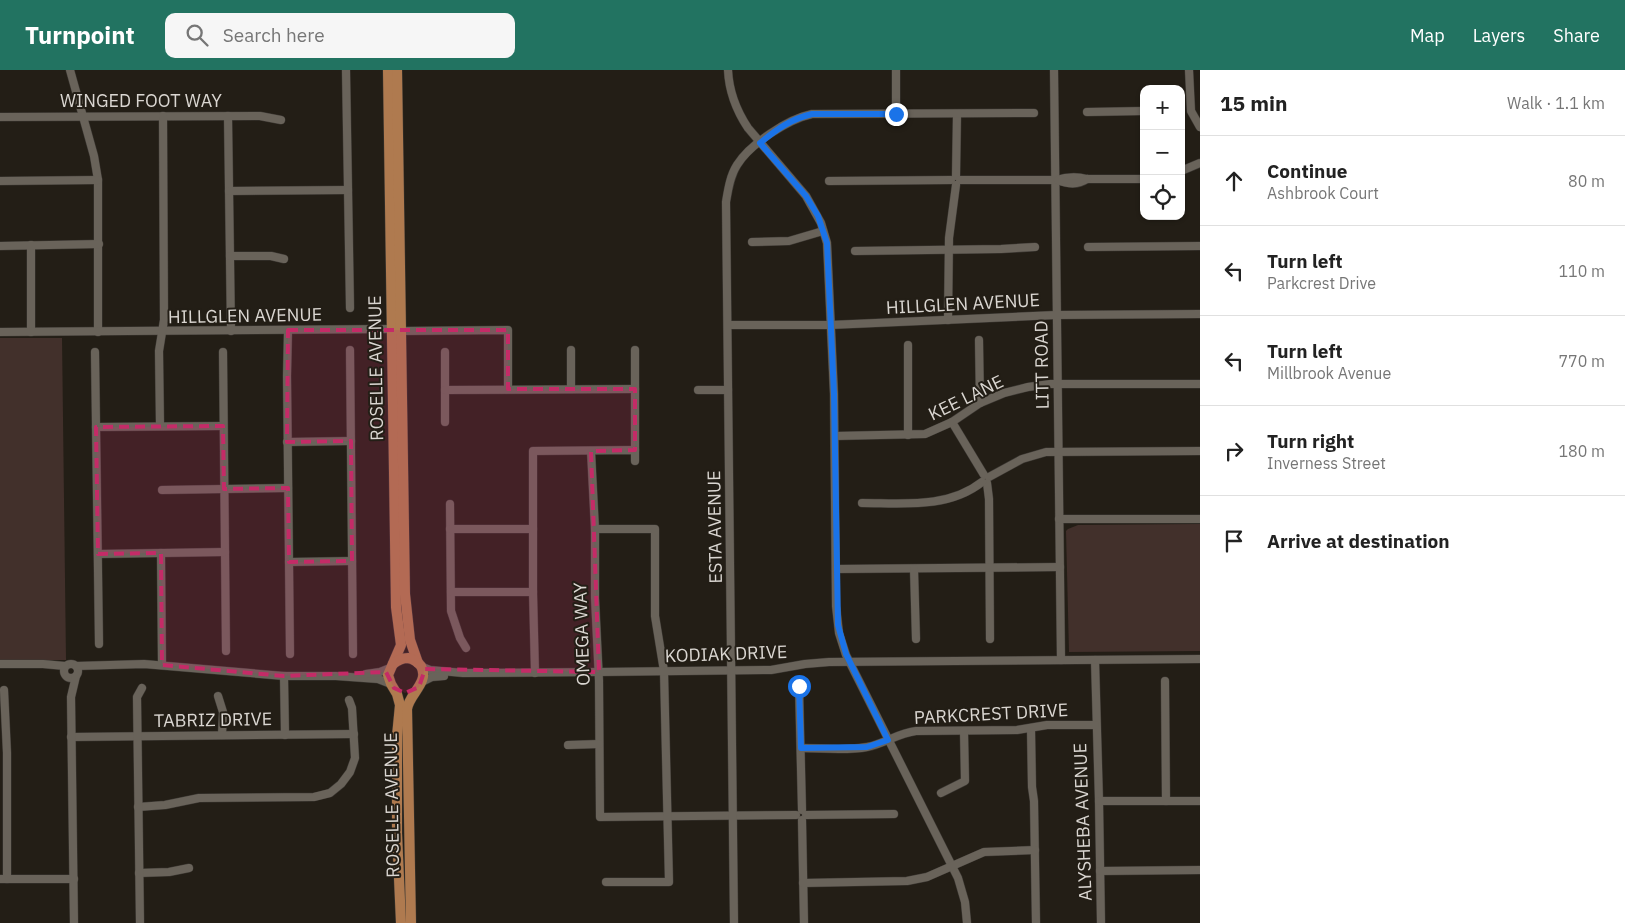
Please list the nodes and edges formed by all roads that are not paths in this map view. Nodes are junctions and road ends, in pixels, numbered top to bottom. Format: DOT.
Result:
graph roads {
  1 [pos="70,70"];
  2 [pos="346,70"];
  3 [pos="388,70"];
  4 [pos="397,70"];
  5 [pos="728,70"];
  6 [pos="896,70"];
  7 [pos="1054,70"];
  8 [pos="1190,70"];
  9 [pos="1140,111"];
  10 [pos="1185,111"];
  11 [pos="1191,111"];
  12 [pos="1034,112"];
  13 [pos="1087,112"];
  14 [pos="896,114"];
  15 [pos="957,114"];
  16 [pos="82,116"];
  17 [pos="163,116"];
  18 [pos="228,116"];
  19 [pos="0,117"];
  20 [pos="281,120"];
  21 [pos="1200,127"];
  22 [pos="760,143"];
  23 [pos="1200,163"];
  24 [pos="1185,169"];
  25 [pos="1140,179"];
  26 [pos="98,180"];
  27 [pos="1056,180"];
  28 [pos="0,181"];
  29 [pos="829,181"];
  30 [pos="956,181"];
  31 [pos="348,190"];
  32 [pos="229,191"];
  33 [pos="824,231"];
  34 [pos="752,242"];
  35 [pos="99,244"];
  36 [pos="31,245"];
  37 [pos="0,246"];
  38 [pos="1200,246"];
  39 [pos="1035,247"];
  40 [pos="1088,247"];
  41 [pos="948,250"];
  42 [pos="855,251"];
  43 [pos="230,256"];
  44 [pos="284,259"];
  45 [pos="350,308"];
  46 [pos="1200,314"];
  47 [pos="1056,315"];
  48 [pos="948,320"];
  49 [pos="728,325"];
  50 [pos="830,325"];
  51 [pos="288,330"];
  52 [pos="397,330"];
  53 [pos="231,331"];
  54 [pos="0,332"];
  55 [pos="31,332"];
  56 [pos="98,332"];
  57 [pos="161,332"];
  58 [pos="979,340"];
  59 [pos="908,345"];
  60 [pos="350,350"];
  61 [pos="571,350"];
  62 [pos="635,350"];
  63 [pos="95,352"];
  64 [pos="223,352"];
  65 [pos="444,352"];
  66 [pos="1058,384"];
  67 [pos="1200,384"];
  68 [pos="508,389"];
  69 [pos="571,389"];
  70 [pos="635,389"];
  71 [pos="445,390"];
  72 [pos="698,390"];
  73 [pos="728,390"];
  74 [pos="980,403"];
  75 [pos="445,422"];
  76 [pos="952,422"];
  77 [pos="160,426"];
  78 [pos="224,426"];
  79 [pos="96,427"];
  80 [pos="835,436"];
  81 [pos="908,436"];
  82 [pos="351,441"];
  83 [pos="287,442"];
  84 [pos="635,450"];
  85 [pos="591,451"];
  86 [pos="1058,451"];
  87 [pos="1200,451"];
  88 [pos="635,461"];
  89 [pos="985,479"];
  90 [pos="288,488"];
  91 [pos="224,489"];
  92 [pos="162,490"];
  93 [pos="862,503"];
  94 [pos="450,504"];
  95 [pos="1059,519"];
  96 [pos="1200,519"];
  97 [pos="595,528"];
  98 [pos="450,529"];
  99 [pos="533,529"];
  100 [pos="225,552"];
  101 [pos="161,553"];
  102 [pos="98,554"];
  103 [pos="352,561"];
  104 [pos="289,562"];
  105 [pos="1060,567"];
  106 [pos="836,568"];
  107 [pos="914,568"];
  108 [pos="990,568"];
  109 [pos="452,592"];
  110 [pos="533,592"];
  111 [pos="916,639"];
  112 [pos="990,639"];
  113 [pos="99,644"];
  114 [pos="466,648"];
  115 [pos="226,651"];
  116 [pos="290,654"];
  117 [pos="353,654"];
  118 [pos="1200,659"];
  119 [pos="1061,660"];
  120 [pos="1094,660"];
  121 [pos="850,662"];
  122 [pos="0,664"];
  123 [pos="35,665"];
  124 [pos="162,665"];
  125 [pos="419,665"];
  126 [pos="66,666"];
  127 [pos="76,666"];
  128 [pos="97,666"];
  129 [pos="392,666"];
  130 [pos="664,671"];
  131 [pos="732,671"];
  132 [pos="598,672"];
  133 [pos="463,673"];
  134 [pos="535,673"];
  135 [pos="66,676"];
  136 [pos="77,676"];
  137 [pos="284,676"];
  138 [pos="336,676"];
  139 [pos="1165,681"];
  140 [pos="420,685"];
  141 [pos="392,686"];
  142 [pos="799,686"];
  143 [pos="142,688"];
  144 [pos="4,690"];
  145 [pos="218,696"];
  146 [pos="71,697"];
  147 [pos="349,700"];
  148 [pos="1095,725"];
  149 [pos="1031,728"];
  150 [pos="964,731"];
  151 [pos="285,734"];
  152 [pos="354,734"];
  153 [pos="222,735"];
  154 [pos="137,736"];
  155 [pos="71,737"];
  156 [pos="888,740"];
  157 [pos="599,744"];
  158 [pos="568,745"];
  159 [pos="801,748"];
  160 [pos="3,753"];
  161 [pos="941,793"];
  162 [pos="1200,800"];
  163 [pos="1099,801"];
  164 [pos="1166,801"];
  165 [pos="138,806"];
  166 [pos="894,814"];
  167 [pos="802,815"];
  168 [pos="666,816"];
  169 [pos="733,816"];
  170 [pos="1035,850"];
  171 [pos="952,866"];
  172 [pos="190,868"];
  173 [pos="1200,870"];
  174 [pos="1100,871"];
  175 [pos="139,873"];
  176 [pos="3,879"];
  177 [pos="74,879"];
  178 [pos="606,882"];
  179 [pos="803,883"];
  180 [pos="74,923"];
  181 [pos="140,923"];
  182 [pos="401,923"];
  183 [pos="411,923"];
  184 [pos="734,923"];
  185 [pos="804,923"];
  186 [pos="967,923"];
  187 [pos="1036,923"];
  188 [pos="1101,923"];
  1 -- 16 [label="street"];
  2 -- 31 [label="street"];
  3 -- 52 [label="main road, ROSELLE AVENUE"];
  4 -- 52 [label="main road, ROSELLE AVENUE"];
  5 -- 22 [label="street"];
  6 -- 14 [label="street"];
  7 -- 27 [label="street, LITT ROAD"];
  8 -- 11 [label="street"];
  9 -- 13 [label="street"];
  10 -- 11 [label="street"];
  11 -- 21 [label="street"];
  12 -- 15 [label="street, ESTA AVENUE"];
  14 -- 15 [label="street, ESTA AVENUE"];
  14 -- 22 [label="street, ESTA AVENUE"];
  15 -- 30 [label="street"];
  16 -- 17 [label="street, WINGED FOOT WAY"];
  16 -- 19 [label="street, WINGED FOOT WAY"];
  16 -- 26 [label="street"];
  17 -- 18 [label="street, WINGED FOOT WAY"];
  17 -- 57 [label="street"];
  18 -- 20 [label="street, WINGED FOOT WAY"];
  18 -- 32 [label="street"];
  22 -- 33 [label="street"];
  22 -- 49 [label="street, ESTA AVENUE"];
  23 -- 24 [label="street"];
  25 -- 27 [label="street"];
  26 -- 28 [label="street"];
  26 -- 35 [label="street"];
  27 -- 30 [label="street"];
  27 -- 47 [label="street, LITT ROAD"];
  29 -- 30 [label="street"];
  30 -- 41 [label="street"];
  31 -- 32 [label="street"];
  31 -- 45 [label="street"];
  32 -- 43 [label="street"];
  33 -- 34 [label="street"];
  33 -- 50 [label="street"];
  35 -- 36 [label="street"];
  35 -- 56 [label="street"];
  36 -- 37 [label="street"];
  36 -- 55 [label="street"];
  38 -- 40 [label="street"];
  39 -- 41 [label="street"];
  41 -- 42 [label="street"];
  41 -- 48 [label="street"];
  43 -- 44 [label="street"];
  43 -- 53 [label="street"];
  46 -- 47 [label="street, HILLGLEN AVENUE"];
  47 -- 48 [label="street, HILLGLEN AVENUE"];
  47 -- 66 [label="street, LITT ROAD"];
  48 -- 50 [label="street, HILLGLEN AVENUE"];
  49 -- 50 [label="street, HILLGLEN AVENUE"];
  49 -- 73 [label="street, ESTA AVENUE"];
  50 -- 80 [label="street"];
  51 -- 52 [label="street, HILLGLEN AVENUE"];
  51 -- 53 [label="street, HILLGLEN AVENUE"];
  51 -- 83 [label="street"];
  52 -- 68 [label="street, HILLGLEN AVENUE"];
  52 -- 125 [label="main road, ROSELLE AVENUE"];
  52 -- 129 [label="main road, ROSELLE AVENUE"];
  53 -- 57 [label="street, HILLGLEN AVENUE"];
  54 -- 55 [label="street, HILLGLEN AVENUE"];
  55 -- 56 [label="street, HILLGLEN AVENUE"];
  56 -- 57 [label="street, HILLGLEN AVENUE"];
  57 -- 77 [label="street"];
  58 -- 74 [label="street"];
  59 -- 81 [label="street"];
  60 -- 82 [label="street"];
  61 -- 69 [label="street"];
  62 -- 70 [label="street"];
  63 -- 79 [label="street"];
  64 -- 78 [label="street"];
  65 -- 71 [label="street"];
  66 -- 67 [label="street, KEE LANE"];
  66 -- 74 [label="street, KEE LANE"];
  66 -- 86 [label="street, LITT ROAD"];
  68 -- 69 [label="street"];
  68 -- 71 [label="street"];
  69 -- 70 [label="street"];
  70 -- 84 [label="street"];
  71 -- 75 [label="street"];
  72 -- 73 [label="street"];
  73 -- 131 [label="street, ESTA AVENUE"];
  74 -- 76 [label="street, KEE LANE"];
  76 -- 81 [label="street, KEE LANE"];
  76 -- 89 [label="street"];
  77 -- 78 [label="street"];
  77 -- 79 [label="street"];
  78 -- 91 [label="street"];
  79 -- 102 [label="street"];
  80 -- 81 [label="street, KEE LANE"];
  80 -- 106 [label="street"];
  82 -- 83 [label="street"];
  82 -- 103 [label="street"];
  83 -- 90 [label="street"];
  84 -- 85 [label="street"];
  84 -- 88 [label="street"];
  85 -- 97 [label="street, OMEGA WAY"];
  85 -- 99 [label="street"];
  86 -- 87 [label="street"];
  86 -- 89 [label="street"];
  86 -- 95 [label="street, LITT ROAD"];
  89 -- 93 [label="street"];
  89 -- 108 [label="street"];
  90 -- 91 [label="street"];
  90 -- 104 [label="street"];
  91 -- 92 [label="street"];
  91 -- 100 [label="street"];
  94 -- 98 [label="street"];
  95 -- 96 [label="street"];
  95 -- 105 [label="street, LITT ROAD"];
  97 -- 130 [label="street"];
  97 -- 132 [label="street, OMEGA WAY"];
  98 -- 99 [label="street"];
  98 -- 109 [label="street"];
  99 -- 110 [label="street"];
  100 -- 101 [label="street"];
  100 -- 115 [label="street"];
  101 -- 102 [label="street"];
  101 -- 124 [label="street"];
  102 -- 113 [label="street"];
  103 -- 104 [label="street"];
  103 -- 117 [label="street"];
  104 -- 116 [label="street"];
  105 -- 108 [label="street"];
  105 -- 119 [label="street, LITT ROAD"];
  106 -- 107 [label="street"];
  106 -- 121 [label="street"];
  107 -- 108 [label="street"];
  107 -- 111 [label="street"];
  108 -- 112 [label="street"];
  109 -- 110 [label="street"];
  109 -- 114 [label="street"];
  110 -- 134 [label="street"];
  118 -- 120 [label="street, KODIAK DRIVE"];
  119 -- 120 [label="street, KODIAK DRIVE"];
  119 -- 121 [label="street, KODIAK DRIVE"];
  120 -- 148 [label="street, ALYSHEBA AVENUE"];
  121 -- 131 [label="street, KODIAK DRIVE"];
  121 -- 156 [label="street"];
  122 -- 123 [label="street"];
  123 -- 126 [label="street"];
  123 -- 135 [label="street"];
  124 -- 128 [label="street"];
  124 -- 137 [label="street"];
  125 -- 129 [label="main road"];
  125 -- 133 [label="street, KODIAK DRIVE"];
  125 -- 140 [label="main road"];
  126 -- 127 [label="street"];
  126 -- 135 [label="street"];
  127 -- 128 [label="street"];
  127 -- 136 [label="street"];
  128 -- 136 [label="street"];
  129 -- 138 [label="street"];
  129 -- 141 [label="main road"];
  130 -- 131 [label="street, KODIAK DRIVE"];
  130 -- 132 [label="street, KODIAK DRIVE"];
  130 -- 168 [label="street"];
  131 -- 169 [label="street, ESTA AVENUE"];
  132 -- 134 [label="street, KODIAK DRIVE"];
  132 -- 157 [label="street, OMEGA WAY"];
  133 -- 134 [label="street, KODIAK DRIVE"];
  133 -- 140 [label="street, KODIAK DRIVE"];
  135 -- 136 [label="street"];
  135 -- 146 [label="street"];
  136 -- 146 [label="street"];
  137 -- 138 [label="street"];
  137 -- 151 [label="street"];
  138 -- 141 [label="street"];
  139 -- 164 [label="street"];
  140 -- 141 [label="main road"];
  140 -- 183 [label="main road, ROSELLE AVENUE"];
  141 -- 182 [label="main road, ROSELLE AVENUE"];
  142 -- 159 [label="street"];
  143 -- 154 [label="street"];
  144 -- 160 [label="street"];
  145 -- 153 [label="street"];
  146 -- 155 [label="street"];
  147 -- 152 [label="street"];
  148 -- 149 [label="street, PARKCREST DRIVE"];
  148 -- 163 [label="street, ALYSHEBA AVENUE"];
  149 -- 150 [label="street, PARKCREST DRIVE"];
  149 -- 170 [label="street"];
  150 -- 156 [label="street, PARKCREST DRIVE"];
  150 -- 161 [label="street"];
  151 -- 152 [label="street, TABRIZ DRIVE"];
  151 -- 153 [label="street, TABRIZ DRIVE"];
  152 -- 165 [label="street"];
  153 -- 154 [label="street, TABRIZ DRIVE"];
  154 -- 155 [label="street, TABRIZ DRIVE"];
  154 -- 165 [label="street"];
  155 -- 177 [label="street"];
  156 -- 159 [label="street, PARKCREST DRIVE"];
  156 -- 171 [label="street"];
  157 -- 158 [label="street"];
  157 -- 168 [label="street, OMEGA WAY"];
  159 -- 167 [label="street"];
  160 -- 176 [label="street"];
  162 -- 164 [label="street"];
  163 -- 164 [label="street"];
  163 -- 174 [label="street, ALYSHEBA AVENUE"];
  165 -- 175 [label="street"];
  166 -- 167 [label="street"];
  167 -- 169 [label="street"];
  167 -- 179 [label="street"];
  168 -- 169 [label="street"];
  168 -- 178 [label="street"];
  169 -- 184 [label="street, ESTA AVENUE"];
  170 -- 171 [label="street"];
  170 -- 187 [label="street"];
  171 -- 179 [label="street"];
  171 -- 186 [label="street"];
  172 -- 175 [label="street"];
  173 -- 174 [label="street"];
  174 -- 188 [label="street, ALYSHEBA AVENUE"];
  175 -- 181 [label="street"];
  176 -- 177 [label="street"];
  177 -- 180 [label="street"];
  179 -- 185 [label="street"];
}
